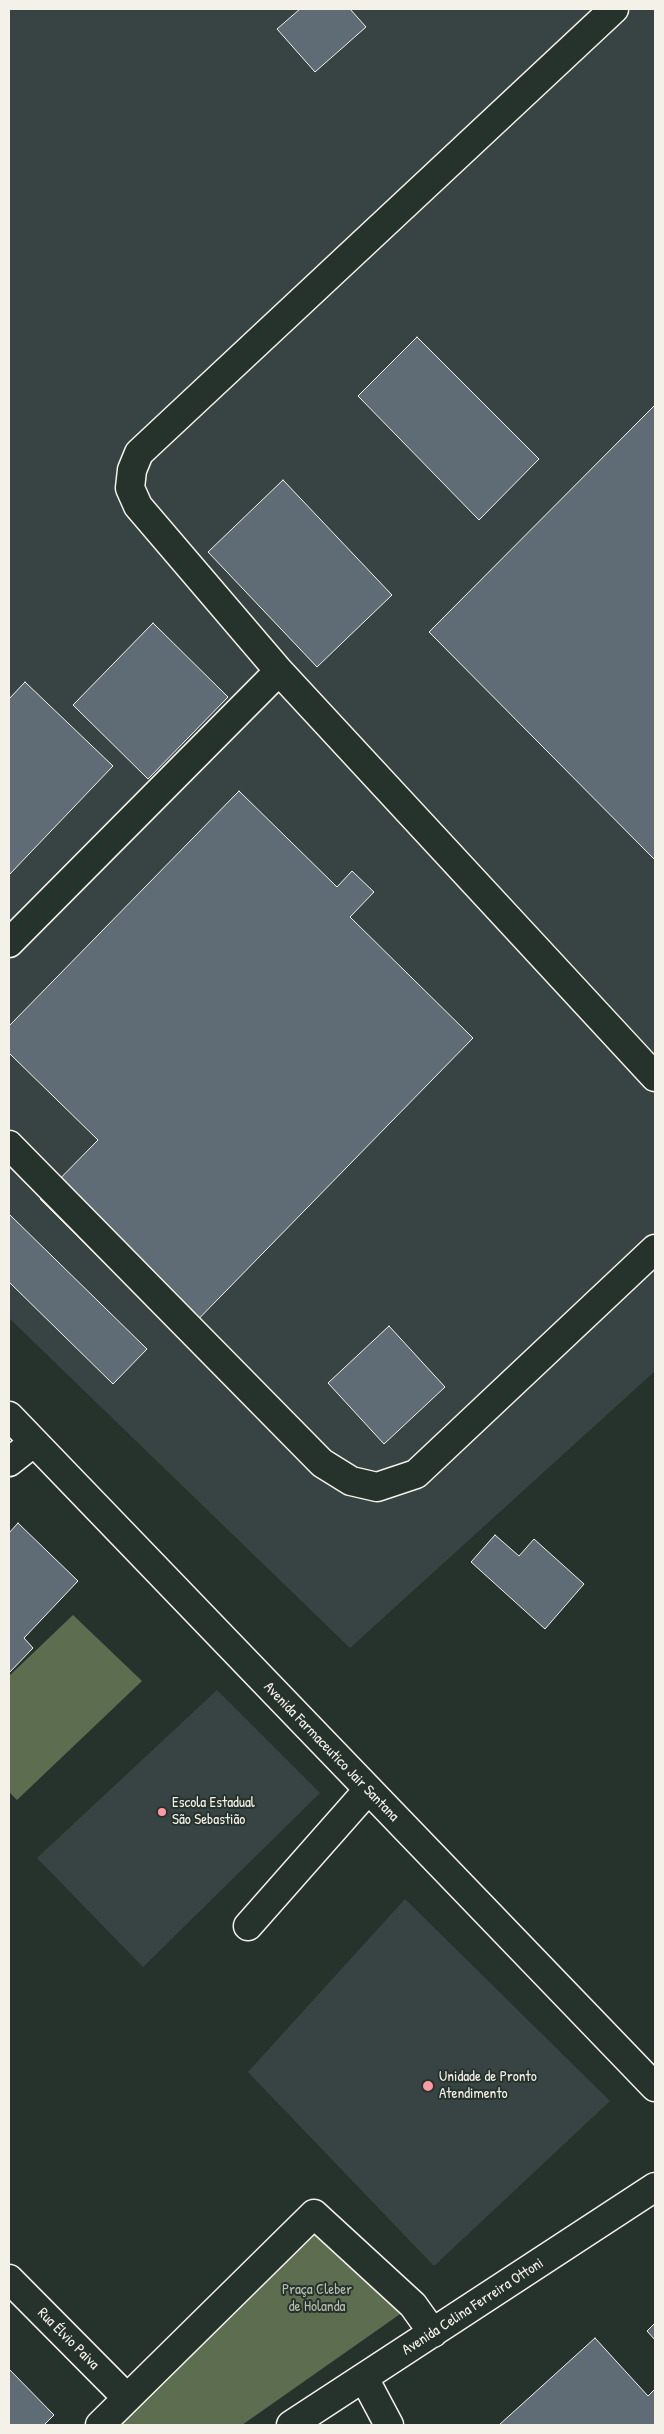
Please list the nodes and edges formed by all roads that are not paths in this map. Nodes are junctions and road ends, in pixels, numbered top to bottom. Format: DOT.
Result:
graph roads {
  1 [pos="614,9"];
  2 [pos="279,671"];
  3 [pos="9,942"];
  4 [pos="655,1077"];
  5 [pos="9,1144"];
  6 [pos="655,1249"];
  7 [pos="9,1416"];
  8 [pos="33,1442"];
  9 [pos="9,1462"];
  10 [pos="368,1790"];
  11 [pos="248,1926"];
  12 [pos="655,2087"];
  13 [pos="655,2187"];
  14 [pos="9,2279"];
  15 [pos="434,2333"];
  16 [pos="364,2378"];
  17 [pos="127,2398"];
  18 [pos="100,2425"];
  19 [pos="291,2425"];
  20 [pos="389,2425"];
  1 -- 2 [label="street"];
  2 -- 3 [label="street"];
  2 -- 4 [label="street"];
  5 -- 6 [label="street"];
  7 -- 8 [label="street, Avenida Farmaceutico Jair Santana"];
  8 -- 9 [label="street"];
  8 -- 10 [label="street, Avenida Farmaceutico Jair Santana"];
  10 -- 11 [label="street"];
  10 -- 12 [label="street, Avenida Farmaceutico Jair Santana"];
  13 -- 15 [label="street, Avenida Celina Ferreira Ottoni"];
  14 -- 17 [label="street, Rua Élvio Paiva"];
  15 -- 16 [label="street, Avenida Celina Ferreira Ottoni"];
  15 -- 17 [label="street"];
  16 -- 19 [label="street, Avenida Celina Ferreira Ottoni"];
  16 -- 20 [label="street"];
  17 -- 18 [label="street"];
}
